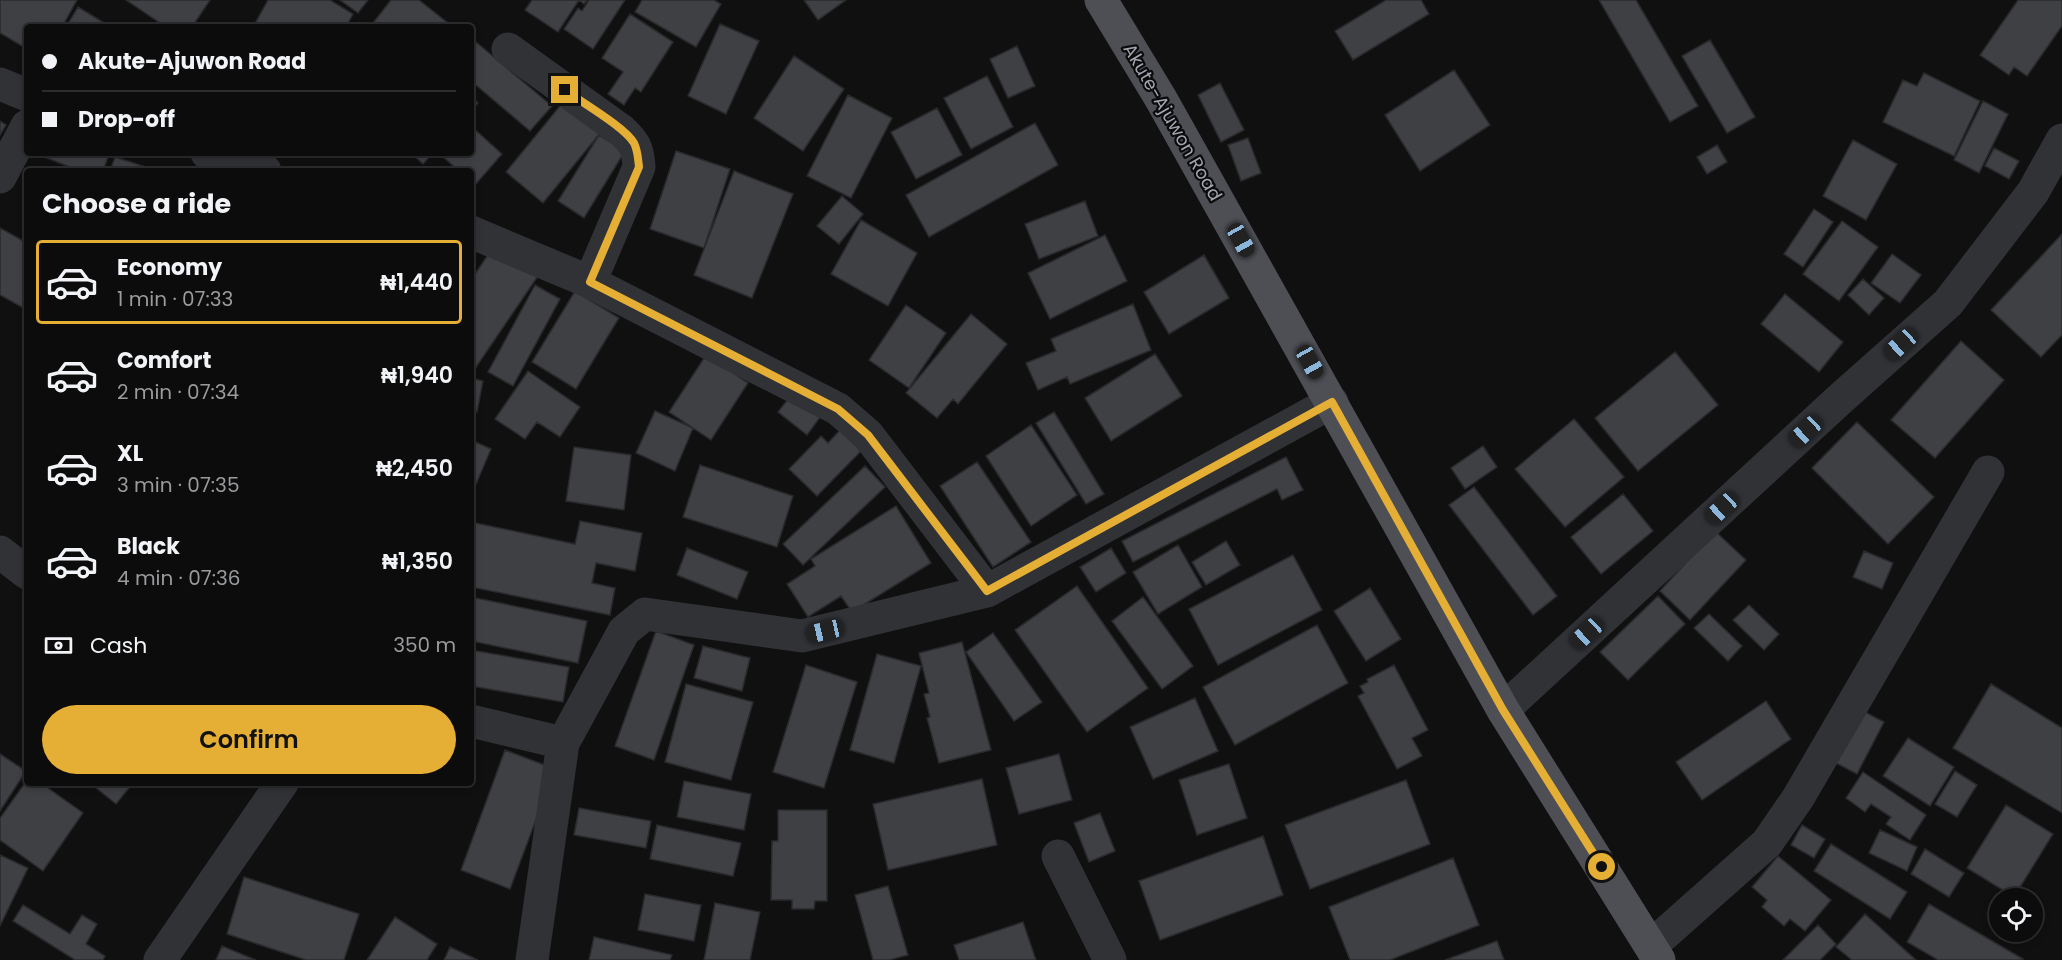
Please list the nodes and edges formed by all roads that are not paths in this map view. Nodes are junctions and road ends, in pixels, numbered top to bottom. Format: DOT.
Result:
graph roads {
  1 [pos="1101,0"];
  2 [pos="508,49"];
  3 [pos="0,84"];
  4 [pos="24,94"];
  5 [pos="24,132"];
  6 [pos="2062,140"];
  7 [pos="217,156"];
  8 [pos="255,168"];
  9 [pos="0,177"];
  10 [pos="474,233"];
  11 [pos="590,282"];
  12 [pos="1332,402"];
  13 [pos="1989,472"];
  14 [pos="0,552"];
  15 [pos="24,571"];
  16 [pos="987,591"];
  17 [pos="1503,710"];
  18 [pos="474,722"];
  19 [pos="562,743"];
  20 [pos="280,786"];
  21 [pos="1058,856"];
  22 [pos="1655,953"];
  23 [pos="160,960"];
  24 [pos="532,960"];
  25 [pos="1110,960"];
  1 -- 12 [label="main road, Akute-Ajuwon Road"];
  2 -- 11 [label="street"];
  3 -- 4 [label="street"];
  5 -- 9 [label="street"];
  6 -- 17 [label="street"];
  7 -- 8 [label="street"];
  10 -- 11 [label="street"];
  11 -- 16 [label="street"];
  12 -- 16 [label="street"];
  12 -- 17 [label="main road, Akute-Ajuwon Road"];
  13 -- 22 [label="street"];
  14 -- 15 [label="street"];
  16 -- 19 [label="street"];
  17 -- 22 [label="main road, Akute-Ajuwon Road"];
  18 -- 19 [label="street"];
  19 -- 24 [label="street"];
  20 -- 23 [label="street"];
  21 -- 25 [label="street"];
}
